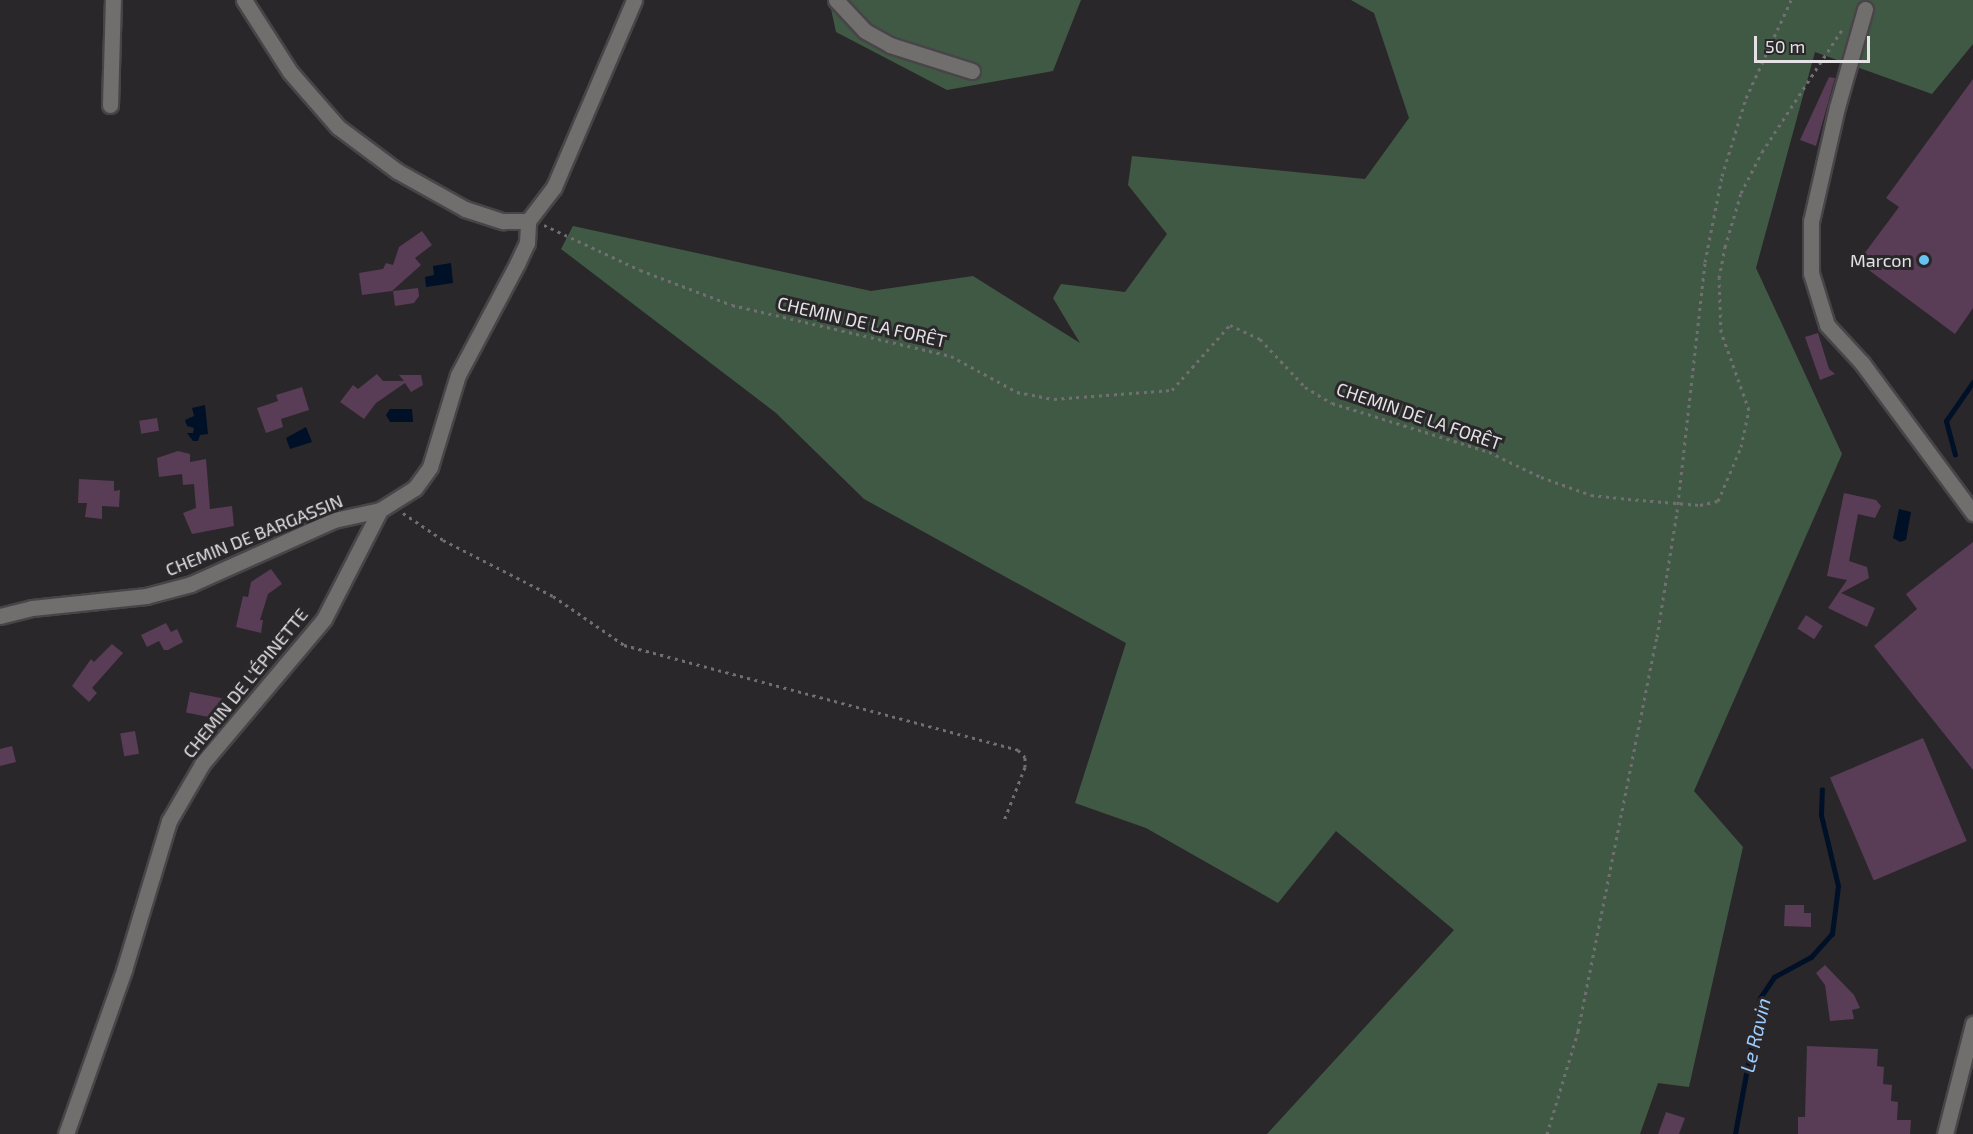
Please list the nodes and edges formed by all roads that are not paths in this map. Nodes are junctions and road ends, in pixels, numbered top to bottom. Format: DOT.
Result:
graph roads {
  1 [pos="113,0"];
  2 [pos="244,0"];
  3 [pos="634,0"];
  4 [pos="836,0"];
  5 [pos="1865,9"];
  6 [pos="972,71"];
  7 [pos="110,105"];
  8 [pos="528,221"];
  9 [pos="380,510"];
  10 [pos="1973,513"];
  11 [pos="0,616"];
  12 [pos="1973,1024"];
  13 [pos="66,1134"];
  14 [pos="1945,1134"];
  1 -- 7 [label="street"];
  2 -- 8 [label="street"];
  3 -- 8 [label="street"];
  4 -- 6 [label="street"];
  5 -- 10 [label="street"];
  8 -- 9 [label="street"];
  9 -- 11 [label="street, CHEMIN DE BARGASSIN"];
  9 -- 13 [label="street, CHEMIN DE L'ÉPINETTE"];
  12 -- 14 [label="street"];
}
